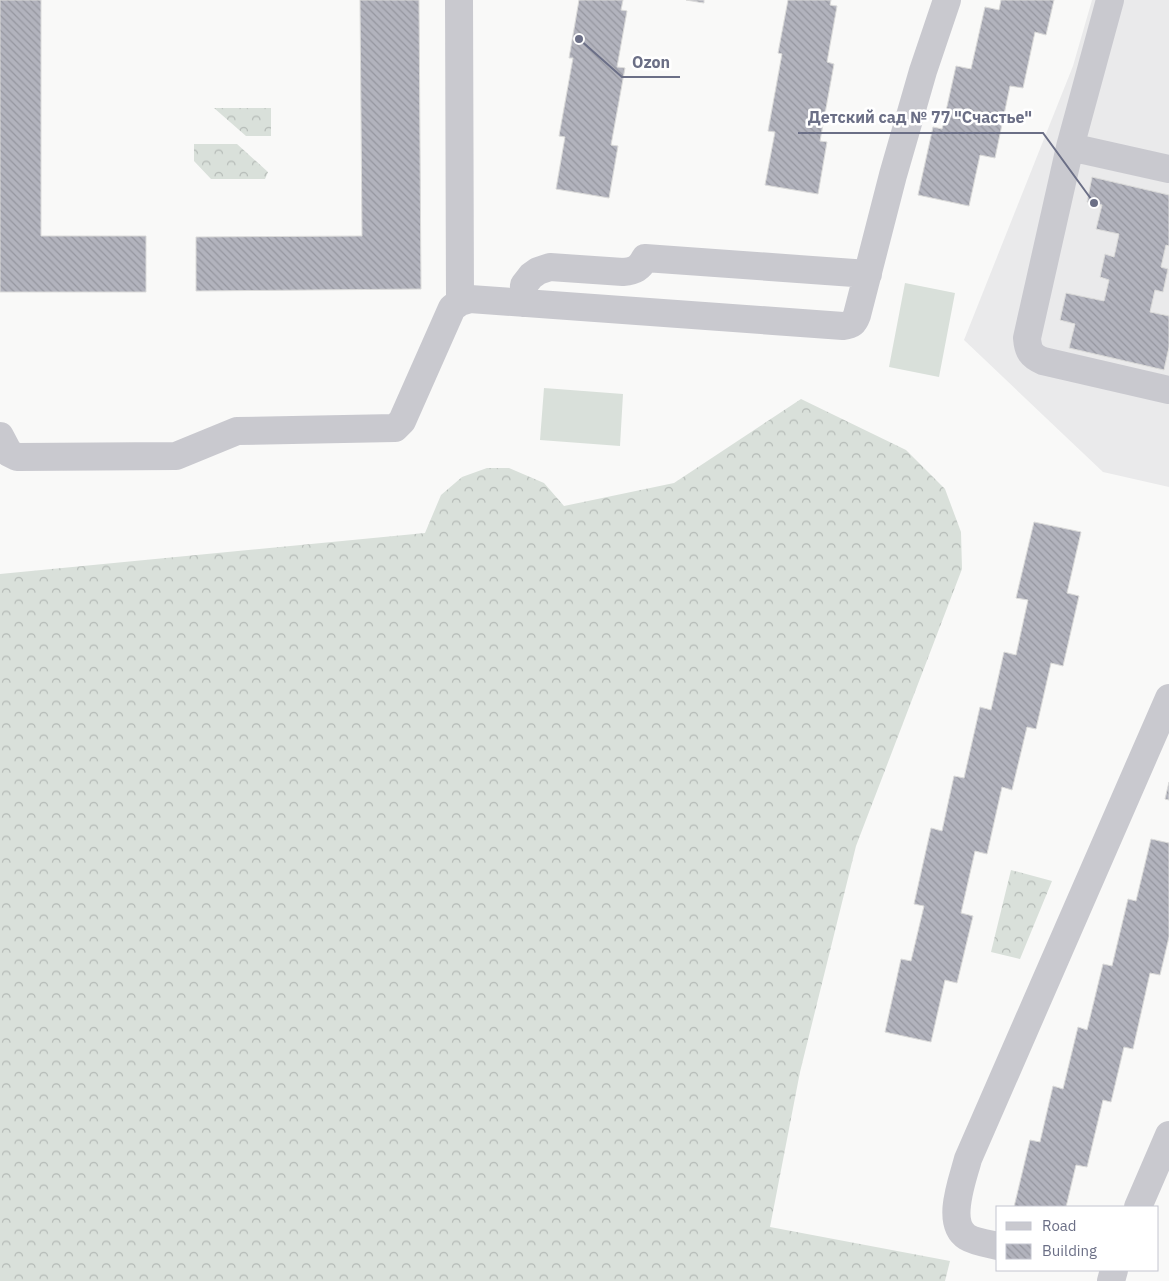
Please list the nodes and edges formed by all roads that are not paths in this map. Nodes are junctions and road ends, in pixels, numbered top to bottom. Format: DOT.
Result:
graph roads {
  1 [pos="460,0"];
  2 [pos="947,0"];
  3 [pos="1110,0"];
  4 [pos="1070,147"];
  5 [pos="1169,169"];
  6 [pos="868,274"];
  7 [pos="460,302"];
  8 [pos="523,303"];
  9 [pos="1169,390"];
  10 [pos="0,436"];
  11 [pos="1169,698"];
  12 [pos="1169,1136"];
  13 [pos="1138,1206"];
  14 [pos="996,1245"];
  1 -- 7 [label="lane"];
  2 -- 6 [label="lane"];
  3 -- 4 [label="lane"];
  4 -- 5 [label="lane"];
  4 -- 9 [label="lane"];
  6 -- 8 [label="lane"];
  6 -- 8 [label="lane"];
  7 -- 8 [label="lane"];
  7 -- 10 [label="lane"];
  11 -- 14 [label="lane"];
  12 -- 13 [label="lane"];
}
